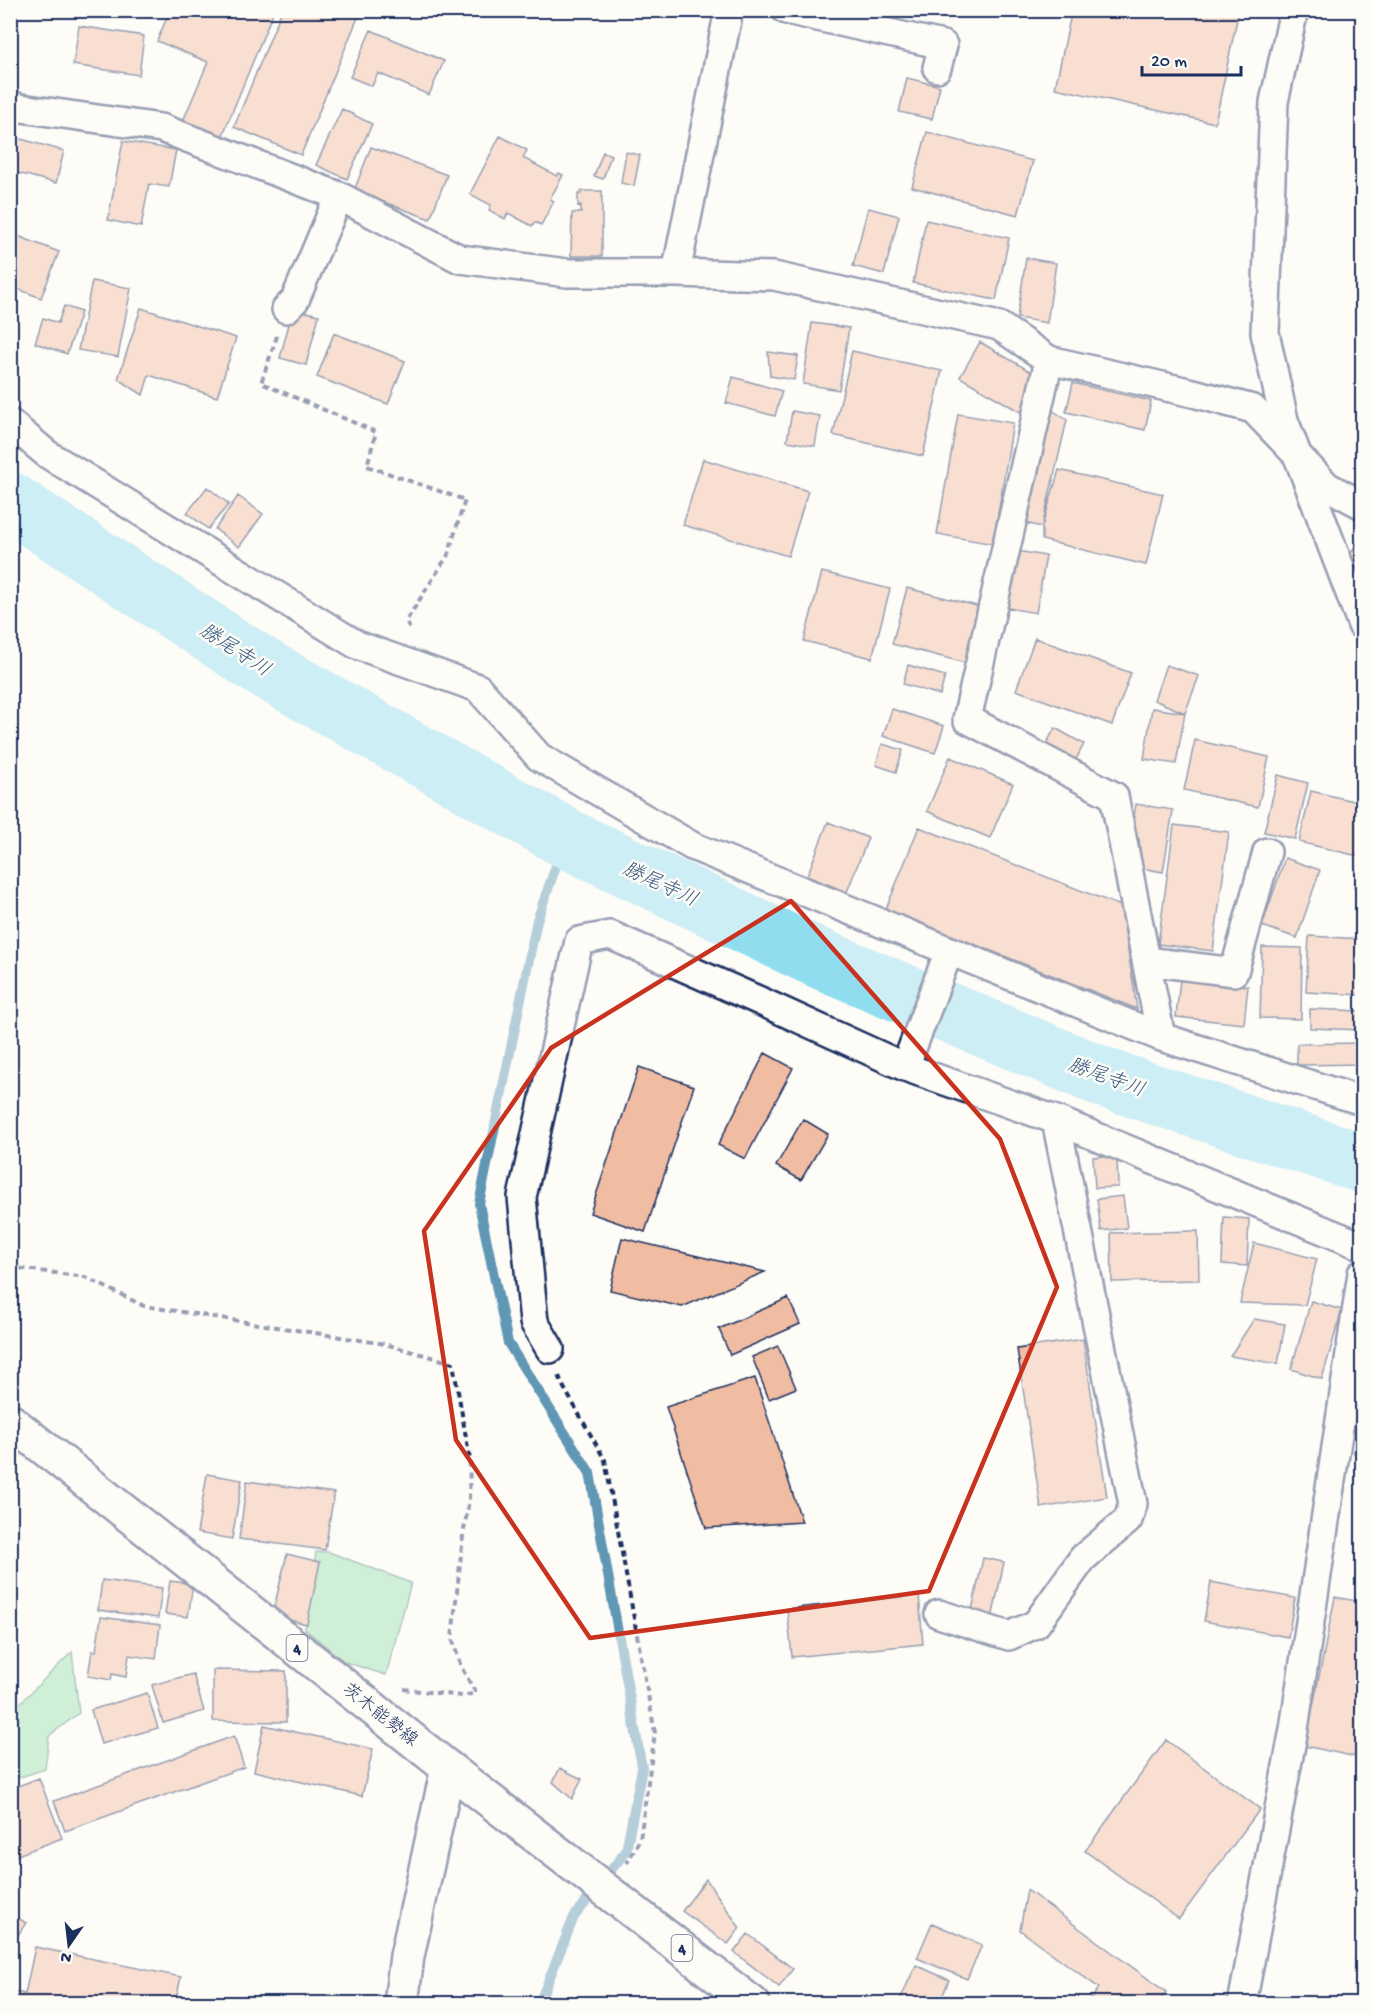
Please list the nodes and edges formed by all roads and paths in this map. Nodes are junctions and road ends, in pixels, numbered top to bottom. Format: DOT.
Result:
graph roads {
  1 [pos="729,10"];
  2 [pos="786,10"];
  3 [pos="1294,10"];
  4 [pos="937,68"];
  5 [pos="12,105"];
  6 [pos="339,196"];
  7 [pos="676,273"];
  8 [pos="285,309"];
  9 [pos="1048,360"];
  10 [pos="10,423"];
  11 [pos="1295,452"];
  12 [pos="1362,505"];
  13 [pos="1362,625"];
  14 [pos="436,674"];
  15 [pos="1267,852"];
  16 [pos="949,951"];
  17 [pos="1146,961"];
  18 [pos="1161,1037"];
  19 [pos="904,1067"];
  20 [pos="1362,1101"];
  21 [pos="1056,1120"];
  22 [pos="1362,1246"];
  23 [pos="10,1267"];
  24 [pos="1362,1274"];
  25 [pos="550,1350"];
  26 [pos="10,1421"];
  27 [pos="939,1614"];
  28 [pos="396,1687"];
  29 [pos="448,1768"];
  30 [pos="610,1893"];
  31 [pos="401,2004"];
  32 [pos="753,2004"];
  33 [pos="1242,2004"];
  1 -- 7 [label="street"];
  2 -- 4 [label="street"];
  3 -- 11 [label="street"];
  5 -- 6 [label="street"];
  6 -- 7 [label="street"];
  6 -- 8 [label="street"];
  7 -- 9 [label="street"];
  8 -- 14 [label="path"];
  9 -- 11 [label="street"];
  9 -- 17 [label="street"];
  10 -- 14 [label="street"];
  11 -- 12 [label="street"];
  11 -- 13 [label="street"];
  14 -- 16 [label="street"];
  15 -- 17 [label="street"];
  16 -- 18 [label="street"];
  16 -- 19 [label="street"];
  17 -- 18 [label="street"];
  18 -- 20 [label="street"];
  19 -- 21 [label="street"];
  19 -- 25 [label="street"];
  21 -- 22 [label="street"];
  21 -- 27 [label="street"];
  23 -- 28 [label="path"];
  24 -- 33 [label="street"];
  25 -- 30 [label="path"];
  26 -- 29 [label="main road, 茨木能勢線 / 4"];
  29 -- 30 [label="main road, 茨木能勢線 / 4"];
  29 -- 31 [label="main road"];
  30 -- 32 [label="main road, 茨木能勢線 / 4"];
}
